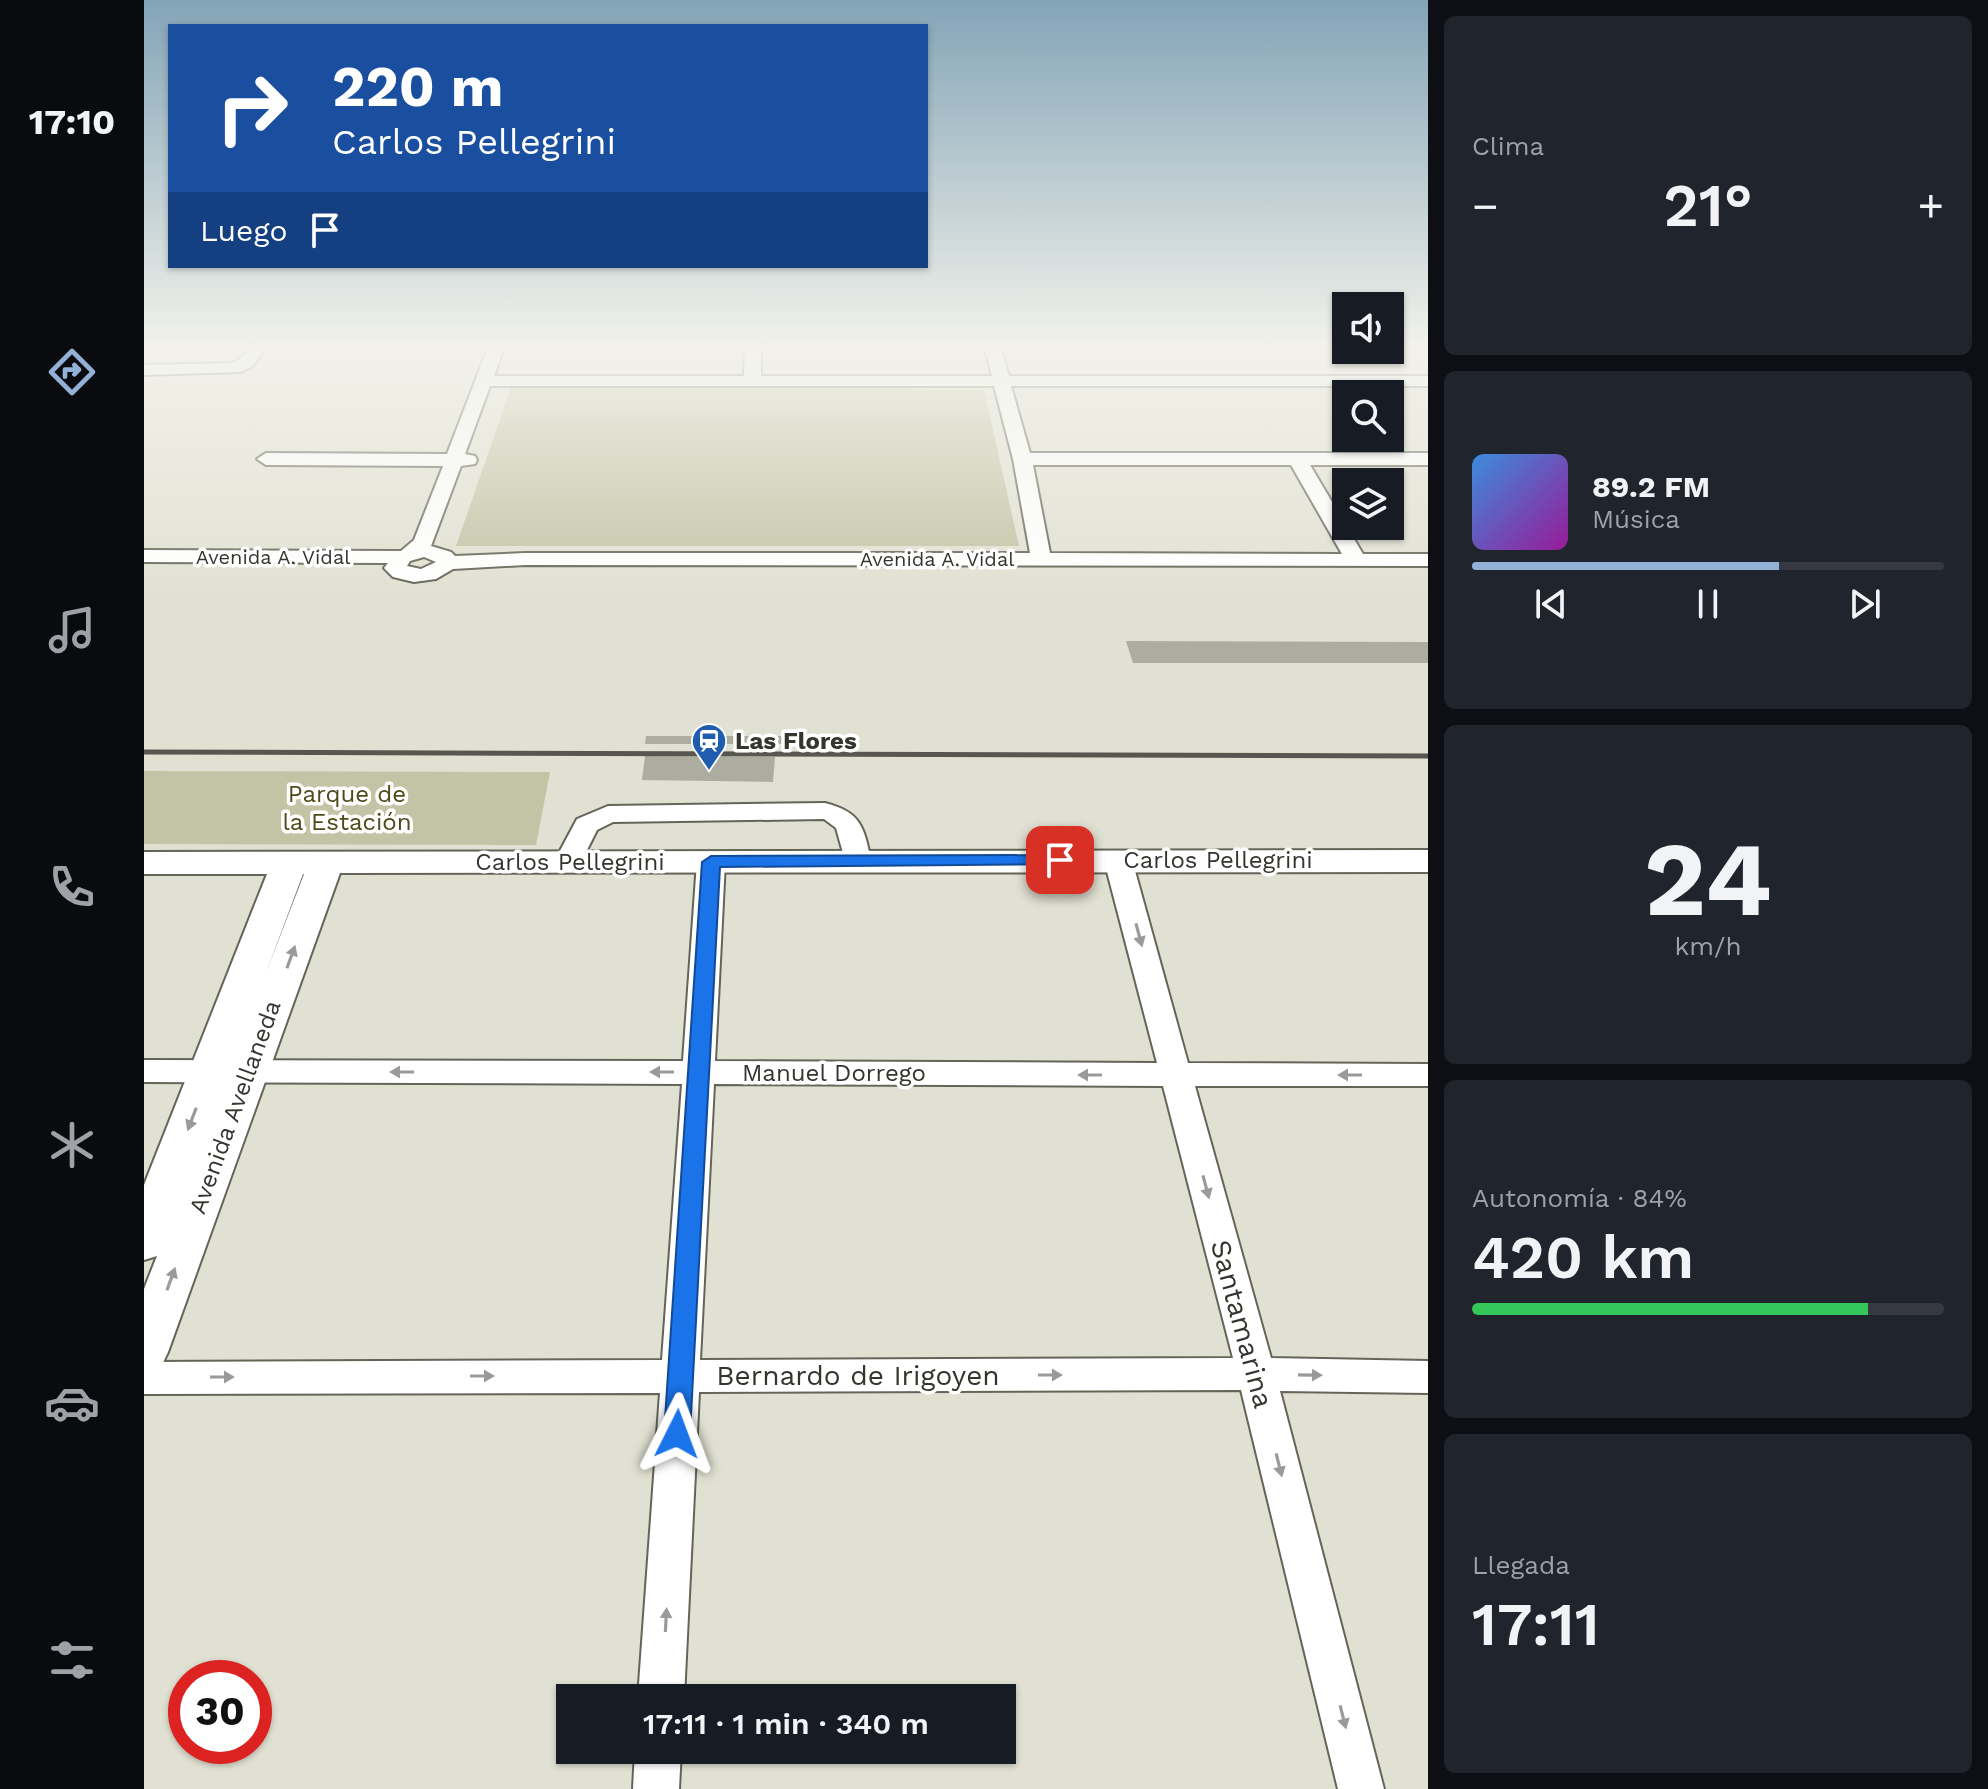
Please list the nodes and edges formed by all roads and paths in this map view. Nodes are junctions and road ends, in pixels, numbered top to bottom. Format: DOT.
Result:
graph roads {
  1 [pos="473,428"];
  2 [pos="1014,428"];
  3 [pos="266,459"];
  4 [pos="1022,459"];
  5 [pos="1428,459"];
  6 [pos="461,460"];
  7 [pos="1298,460"];
  8 [pos="144,556"];
  9 [pos="442,558"];
  10 [pos="1041,559"];
  11 [pos="1356,560"];
  12 [pos="1428,560"];
  13 [pos="403,561"];
  14 [pos="144,566"];
  15 [pos="1118,860"];
  16 [pos="857,861"];
  17 [pos="1428,861"];
  18 [pos="568,862"];
  19 [pos="711,862"];
  20 [pos="144,863"];
  21 [pos="307,863"];
  22 [pos="144,1071"];
  23 [pos="229,1071"];
  24 [pos="699,1072"];
  25 [pos="1176,1075"];
  26 [pos="1428,1075"];
  27 [pos="144,1242"];
  28 [pos="144,1352"];
  29 [pos="1256,1374"];
  30 [pos="681,1375"];
  31 [pos="1428,1377"];
  32 [pos="144,1378"];
  33 [pos="662,1684"];
  34 [pos="657,1764"];
  35 [pos="656,1789"];
  36 [pos="1361,1789"];
  1 -- 6 [label="street"];
  2 -- 4 [label="street"];
  3 -- 6 [label="street"];
  4 -- 7 [label="street"];
  4 -- 10 [label="street"];
  5 -- 7 [label="street"];
  6 -- 9 [label="street"];
  6 -- 13 [label="street"];
  7 -- 11 [label="street"];
  8 -- 13 [label="street, Avenida A. Vidal"];
  9 -- 10 [label="street, Avenida A. Vidal"];
  9 -- 13 [label="street, Avenida A. Vidal"];
  10 -- 11 [label="street, Avenida A. Vidal"];
  11 -- 12 [label="street, Avenida A. Vidal"];
  13 -- 14 [label="street, Avenida A. Vidal"];
  15 -- 16 [label="main road, Carlos Pellegrini"];
  15 -- 17 [label="main road, Carlos Pellegrini"];
  15 -- 25 [label="street, Santamarina, one-way"];
  16 -- 18 [label="street"];
  16 -- 19 [label="main road, Carlos Pellegrini"];
  18 -- 19 [label="main road, Carlos Pellegrini"];
  18 -- 21 [label="main road, Carlos Pellegrini"];
  19 -- 24 [label="street"];
  20 -- 21 [label="main road, Carlos Pellegrini"];
  21 -- 23 [label="main road, Avenida Avellaneda"];
  22 -- 23 [label="street, Manuel Dorrego"];
  24 -- 23 [label="street, Manuel Dorrego, one-way"];
  23 -- 27 [label="main road, Avenida Avellaneda, one-way"];
  28 -- 23 [label="main road, Avenida Avellaneda, one-way"];
  25 -- 24 [label="street, Manuel Dorrego, one-way"];
  24 -- 30 [label="street"];
  26 -- 25 [label="street, Manuel Dorrego, one-way"];
  25 -- 29 [label="street, Santamarina, one-way"];
  30 -- 29 [label="street, Bernardo de Irigoyen, one-way"];
  29 -- 31 [label="street, Bernardo de Irigoyen, one-way"];
  29 -- 36 [label="street, Santamarina, one-way"];
  32 -- 30 [label="street, Bernardo de Irigoyen, one-way"];
  33 -- 30 [label="street, one-way"];
  34 -- 35 [label="street"];
}
